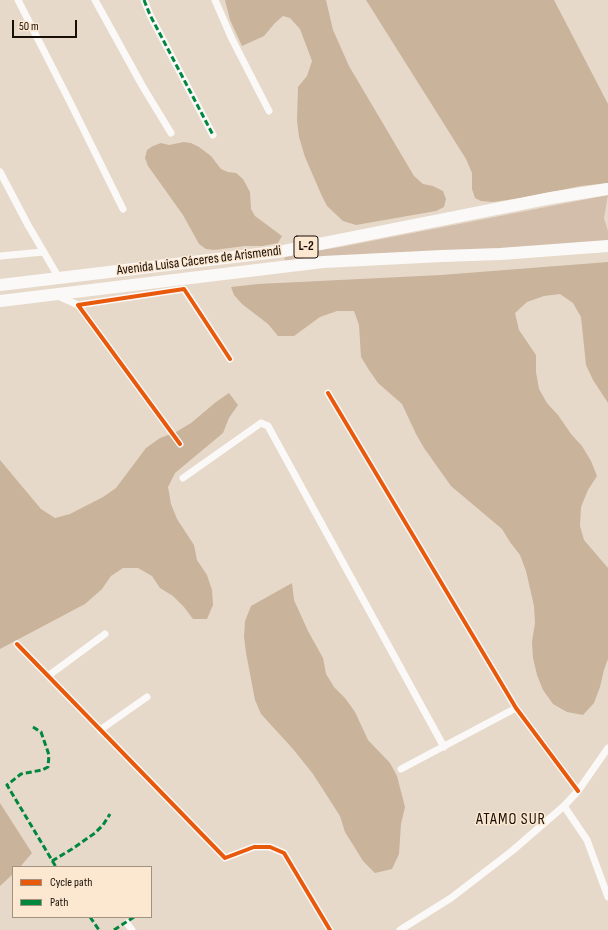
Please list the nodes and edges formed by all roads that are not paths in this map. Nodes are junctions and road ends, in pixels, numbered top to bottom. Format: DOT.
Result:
graph roads {
  1 [pos="18,0"];
  2 [pos="95,0"];
  3 [pos="144,0"];
  4 [pos="215,0"];
  5 [pos="269,111"];
  6 [pos="171,133"];
  7 [pos="213,136"];
  8 [pos="0,172"];
  9 [pos="608,189"];
  10 [pos="123,209"];
  11 [pos="608,246"];
  12 [pos="43,252"];
  13 [pos="0,256"];
  14 [pos="59,278"];
  15 [pos="0,285"];
  16 [pos="52,294"];
  17 [pos="0,301"];
  18 [pos="78,305"];
  19 [pos="230,359"];
  20 [pos="328,393"];
  21 [pos="180,444"];
  22 [pos="183,478"];
  23 [pos="105,634"];
  24 [pos="17,644"];
  25 [pos="48,676"];
  26 [pos="147,697"];
  27 [pos="516,708"];
  28 [pos="100,730"];
  29 [pos="444,746"];
  30 [pos="608,748"];
  31 [pos="401,769"];
  32 [pos="578,791"];
  33 [pos="564,806"];
  34 [pos="608,896"];
  35 [pos="127,923"];
  36 [pos="132,930"];
  37 [pos="330,930"];
  38 [pos="400,930"];
  1 -- 10 [label="street"];
  2 -- 6 [label="street"];
  3 -- 7 [label="street"];
  4 -- 5 [label="street"];
  8 -- 12 [label="street"];
  9 -- 14 [label="main road, Avenida Luisa Cáceres de Arismendi / L-2"];
  11 -- 16 [label="main road, Avenida Luisa Cáceres de Arismendi / L-2"];
  12 -- 13 [label="street"];
  12 -- 14 [label="street"];
  14 -- 15 [label="main road, Avenida Luisa Cáceres de Arismendi / L-2"];
  16 -- 17 [label="main road, Avenida Luisa Cáceres de Arismendi / L-2"];
  16 -- 18 [label="street"];
  18 -- 19 [label="street"];
  18 -- 21 [label="street"];
  20 -- 27 [label="street"];
  22 -- 29 [label="street"];
  23 -- 25 [label="street"];
  24 -- 25 [label="street"];
  25 -- 28 [label="street"];
  26 -- 28 [label="street"];
  27 -- 29 [label="street"];
  27 -- 32 [label="street"];
  28 -- 37 [label="street"];
  29 -- 31 [label="street"];
  30 -- 32 [label="street"];
  32 -- 33 [label="street"];
  33 -- 34 [label="street"];
  33 -- 38 [label="street"];
  35 -- 36 [label="street"];
}
